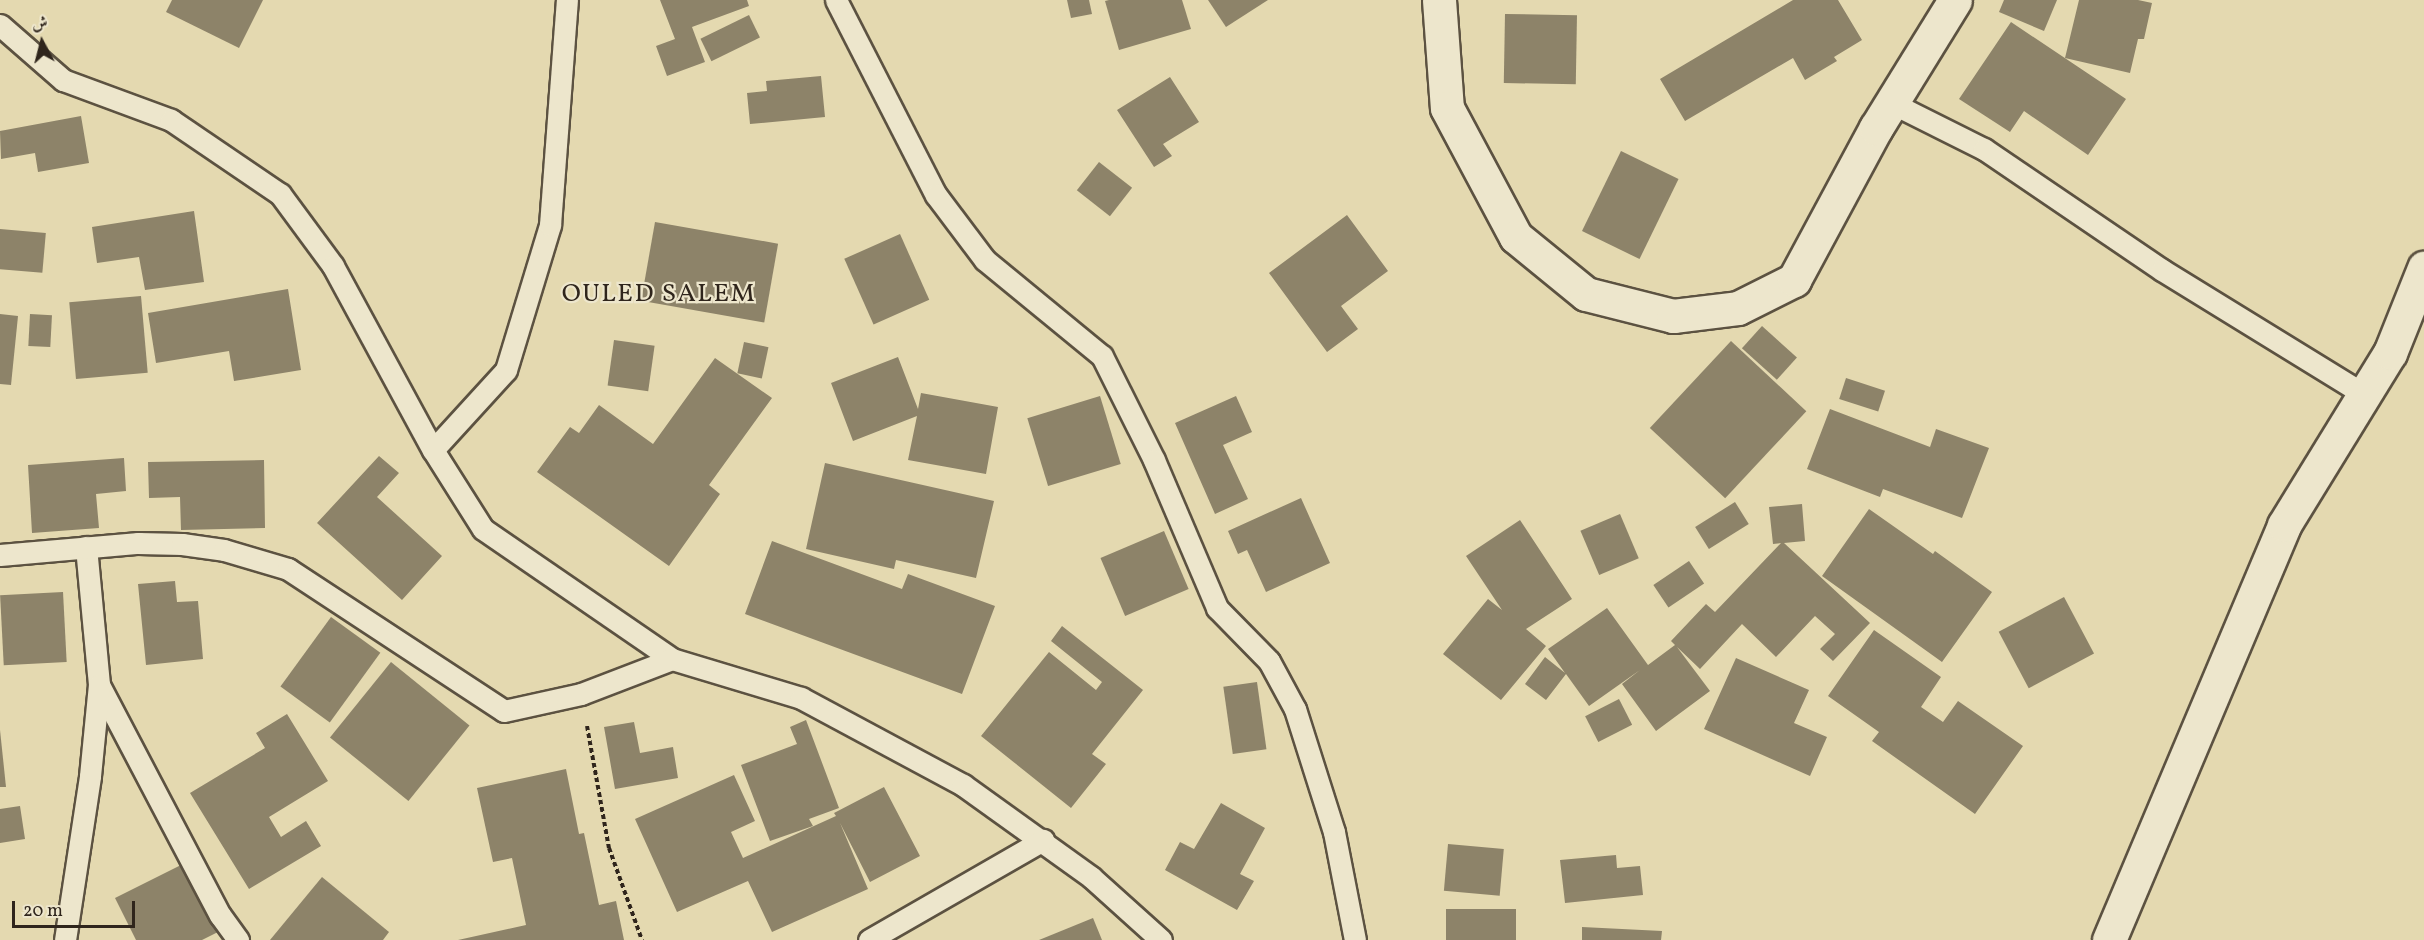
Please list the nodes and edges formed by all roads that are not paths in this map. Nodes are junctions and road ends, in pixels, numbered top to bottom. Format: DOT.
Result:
graph roads {
  1 [pos="567,0"];
  2 [pos="836,0"];
  3 [pos="1439,0"];
  4 [pos="1952,1"];
  5 [pos="0,25"];
  6 [pos="1892,103"];
  7 [pos="2424,268"];
  8 [pos="2365,394"];
  9 [pos="434,450"];
  10 [pos="86,547"];
  11 [pos="0,555"];
  12 [pos="672,659"];
  13 [pos="99,684"];
  14 [pos="1043,840"];
  15 [pos="64,940"];
  16 [pos="238,940"];
  17 [pos="869,940"];
  18 [pos="1161,940"];
  19 [pos="1355,940"];
  20 [pos="2109,940"];
  1 -- 9 [label="lane"];
  2 -- 19 [label="lane"];
  3 -- 6 [label="street"];
  4 -- 6 [label="street"];
  5 -- 9 [label="lane"];
  6 -- 8 [label="lane"];
  7 -- 8 [label="street"];
  8 -- 20 [label="street"];
  9 -- 12 [label="lane"];
  10 -- 11 [label="lane"];
  10 -- 12 [label="lane"];
  10 -- 13 [label="lane"];
  12 -- 14 [label="lane"];
  13 -- 15 [label="lane"];
  13 -- 16 [label="lane"];
  14 -- 17 [label="lane"];
  14 -- 18 [label="lane"];
}
